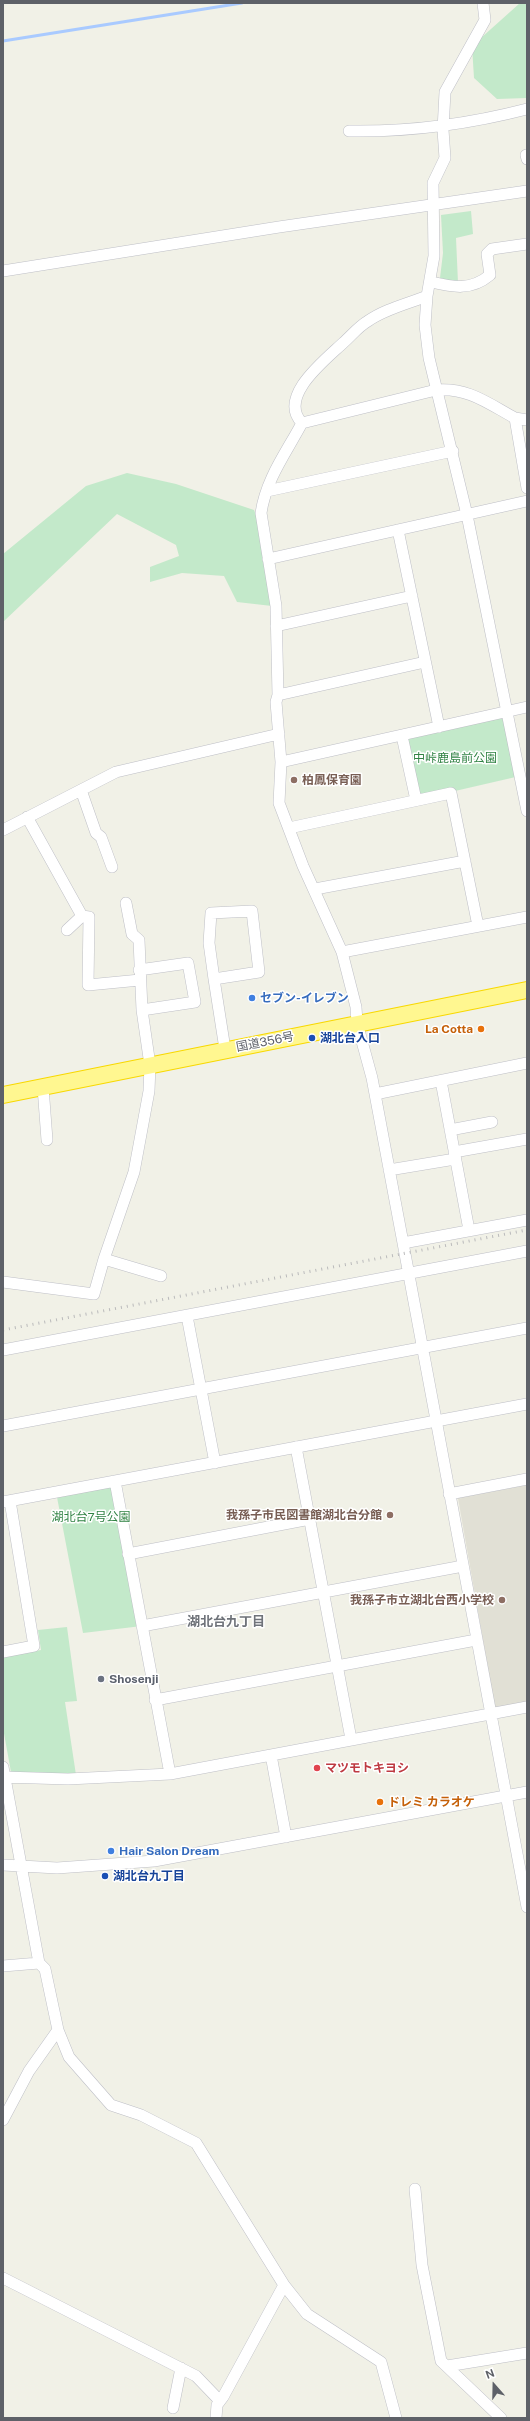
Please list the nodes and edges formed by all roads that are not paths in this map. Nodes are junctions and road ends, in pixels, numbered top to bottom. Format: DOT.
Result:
graph roads {
  1 [pos="483,3"];
  2 [pos="527,109"];
  3 [pos="443,126"];
  4 [pos="349,131"];
  5 [pos="526,155"];
  6 [pos="527,159"];
  7 [pos="527,191"];
  8 [pos="434,204"];
  9 [pos="527,244"];
  10 [pos="3,271"];
  11 [pos="431,282"];
  12 [pos="427,296"];
  13 [pos="436,390"];
  14 [pos="515,418"];
  15 [pos="527,420"];
  16 [pos="302,423"];
  17 [pos="453,451"];
  18 [pos="527,488"];
  19 [pos="267,491"];
  20 [pos="527,501"];
  21 [pos="467,515"];
  22 [pos="398,530"];
  23 [pos="268,559"];
  24 [pos="412,596"];
  25 [pos="276,626"];
  26 [pos="425,662"];
  27 [pos="278,695"];
  28 [pos="527,707"];
  29 [pos="507,712"];
  30 [pos="439,728"];
  31 [pos="279,734"];
  32 [pos="402,736"];
  33 [pos="281,762"];
  34 [pos="80,790"];
  35 [pos="416,800"];
  36 [pos="527,811"];
  37 [pos="27,817"];
  38 [pos="289,828"];
  39 [pos="3,830"];
  40 [pos="465,861"];
  41 [pos="112,867"];
  42 [pos="315,889"];
  43 [pos="126,903"];
  44 [pos="82,916"];
  45 [pos="527,917"];
  46 [pos="478,926"];
  47 [pos="67,930"];
  48 [pos="342,952"];
  49 [pos="140,975"];
  50 [pos="214,979"];
  51 [pos="527,990"];
  52 [pos="142,1010"];
  53 [pos="357,1023"];
  54 [pos="225,1049"];
  55 [pos="527,1063"];
  56 [pos="150,1065"];
  57 [pos="441,1081"];
  58 [pos="42,1087"];
  59 [pos="375,1094"];
  60 [pos="3,1095"];
  61 [pos="492,1122"];
  62 [pos="450,1130"];
  63 [pos="527,1139"];
  64 [pos="46,1140"];
  65 [pos="455,1155"];
  66 [pos="389,1170"];
  67 [pos="527,1220"];
  68 [pos="469,1230"];
  69 [pos="403,1243"];
  70 [pos="527,1251"];
  71 [pos="104,1259"];
  72 [pos="408,1274"];
  73 [pos="161,1276"];
  74 [pos="3,1282"];
  75 [pos="188,1316"];
  76 [pos="527,1328"];
  77 [pos="422,1347"];
  78 [pos="3,1350"];
  79 [pos="201,1388"];
  80 [pos="527,1404"];
  81 [pos="436,1421"];
  82 [pos="3,1426"];
  83 [pos="296,1447"];
  84 [pos="215,1463"];
  85 [pos="527,1479"];
  86 [pos="115,1481"];
  87 [pos="449,1494"];
  88 [pos="7,1501"];
  89 [pos="310,1519"];
  90 [pos="128,1554"];
  91 [pos="462,1566"];
  92 [pos="324,1591"];
  93 [pos="142,1626"];
  94 [pos="476,1640"];
  95 [pos="3,1652"];
  96 [pos="337,1666"];
  97 [pos="156,1700"];
  98 [pos="527,1707"];
  99 [pos="490,1714"];
  100 [pos="350,1739"];
  101 [pos="270,1754"];
  102 [pos="4,1774"];
  103 [pos="170,1774"];
  104 [pos="527,1792"];
  105 [pos="506,1796"];
  106 [pos="286,1837"];
  107 [pos="3,1865"];
  108 [pos="22,1866"];
  109 [pos="527,1907"];
  110 [pos="40,1964"];
  111 [pos="3,1966"];
  112 [pos="58,2030"];
  113 [pos="3,2120"];
  114 [pos="415,2189"];
  115 [pos="3,2278"];
  116 [pos="284,2285"];
  117 [pos="527,2353"];
  118 [pos="447,2366"];
  119 [pos="181,2368"];
  120 [pos="220,2401"];
  121 [pos="173,2408"];
  122 [pos="216,2418"];
  123 [pos="396,2418"];
  124 [pos="501,2418"];
  1 -- 3 [label="street"];
  2 -- 3 [label="street"];
  3 -- 4 [label="street"];
  3 -- 8 [label="street"];
  5 -- 6 [label="street"];
  7 -- 8 [label="street"];
  8 -- 10 [label="street"];
  8 -- 11 [label="street"];
  9 -- 11 [label="street"];
  11 -- 12 [label="street"];
  12 -- 13 [label="street"];
  12 -- 16 [label="street"];
  13 -- 14 [label="street"];
  13 -- 16 [label="street"];
  13 -- 17 [label="street"];
  14 -- 15 [label="street"];
  14 -- 18 [label="street"];
  16 -- 19 [label="street"];
  17 -- 19 [label="street"];
  17 -- 21 [label="street"];
  19 -- 23 [label="street"];
  20 -- 21 [label="street"];
  21 -- 22 [label="street"];
  21 -- 29 [label="street"];
  22 -- 23 [label="street"];
  22 -- 24 [label="street"];
  23 -- 25 [label="street"];
  24 -- 25 [label="street"];
  24 -- 26 [label="street"];
  25 -- 27 [label="street"];
  26 -- 27 [label="street"];
  26 -- 30 [label="street"];
  27 -- 31 [label="street"];
  28 -- 29 [label="street"];
  29 -- 30 [label="street"];
  29 -- 36 [label="street"];
  30 -- 32 [label="street"];
  31 -- 33 [label="street"];
  31 -- 34 [label="street"];
  32 -- 33 [label="street"];
  32 -- 35 [label="street"];
  33 -- 38 [label="street"];
  34 -- 37 [label="street"];
  34 -- 41 [label="street"];
  35 -- 38 [label="street"];
  35 -- 40 [label="street"];
  37 -- 39 [label="street"];
  37 -- 44 [label="street"];
  38 -- 42 [label="street"];
  40 -- 42 [label="street"];
  40 -- 46 [label="street"];
  42 -- 48 [label="street"];
  43 -- 49 [label="street"];
  44 -- 47 [label="street"];
  44 -- 49 [label="street"];
  45 -- 46 [label="street"];
  46 -- 48 [label="street"];
  48 -- 53 [label="street"];
  49 -- 52 [label="street"];
  49 -- 52 [label="street"];
  50 -- 50 [label="street"];
  50 -- 54 [label="street"];
  51 -- 53 [label="highway, 国道356号"];
  52 -- 56 [label="street"];
  53 -- 54 [label="highway, 国道356号"];
  53 -- 59 [label="street"];
  54 -- 56 [label="highway, 国道356号"];
  55 -- 57 [label="street"];
  56 -- 58 [label="highway, 国道356号"];
  56 -- 71 [label="street"];
  57 -- 59 [label="street"];
  57 -- 62 [label="street"];
  58 -- 60 [label="highway, 国道356号"];
  58 -- 64 [label="street"];
  59 -- 66 [label="street"];
  61 -- 62 [label="street"];
  62 -- 65 [label="street"];
  63 -- 65 [label="street"];
  65 -- 66 [label="street"];
  65 -- 68 [label="street"];
  66 -- 69 [label="street"];
  67 -- 68 [label="street"];
  68 -- 69 [label="street"];
  69 -- 72 [label="street"];
  70 -- 72 [label="street"];
  71 -- 73 [label="street"];
  71 -- 74 [label="street"];
  72 -- 75 [label="street"];
  72 -- 77 [label="street"];
  75 -- 78 [label="street"];
  75 -- 79 [label="street"];
  76 -- 77 [label="street"];
  77 -- 79 [label="street"];
  77 -- 81 [label="street"];
  79 -- 82 [label="street"];
  79 -- 84 [label="street"];
  80 -- 81 [label="street"];
  81 -- 83 [label="street"];
  81 -- 87 [label="street"];
  83 -- 84 [label="street"];
  83 -- 89 [label="street"];
  84 -- 86 [label="street"];
  85 -- 87 [label="street"];
  86 -- 88 [label="street"];
  86 -- 90 [label="street"];
  87 -- 91 [label="street"];
  88 -- 95 [label="street"];
  89 -- 90 [label="street"];
  89 -- 92 [label="street"];
  90 -- 93 [label="street"];
  91 -- 92 [label="street"];
  91 -- 94 [label="street"];
  92 -- 93 [label="street"];
  92 -- 96 [label="street"];
  93 -- 97 [label="street"];
  94 -- 96 [label="street"];
  94 -- 99 [label="street"];
  96 -- 97 [label="street"];
  96 -- 100 [label="street"];
  97 -- 103 [label="street"];
  98 -- 99 [label="street"];
  99 -- 100 [label="street"];
  99 -- 105 [label="street"];
  100 -- 101 [label="street"];
  101 -- 103 [label="street"];
  101 -- 106 [label="street"];
  102 -- 103 [label="street"];
  102 -- 108 [label="street"];
  104 -- 105 [label="street"];
  105 -- 106 [label="street"];
  105 -- 109 [label="street"];
  106 -- 108 [label="street"];
  107 -- 108 [label="street"];
  108 -- 110 [label="street"];
  110 -- 111 [label="street"];
  110 -- 112 [label="street"];
  112 -- 113 [label="street"];
  112 -- 116 [label="street"];
  114 -- 118 [label="street"];
  115 -- 119 [label="street"];
  116 -- 120 [label="street"];
  116 -- 123 [label="street"];
  117 -- 118 [label="street"];
  118 -- 124 [label="street"];
  119 -- 120 [label="street"];
  119 -- 121 [label="street"];
  120 -- 122 [label="street"];
}
